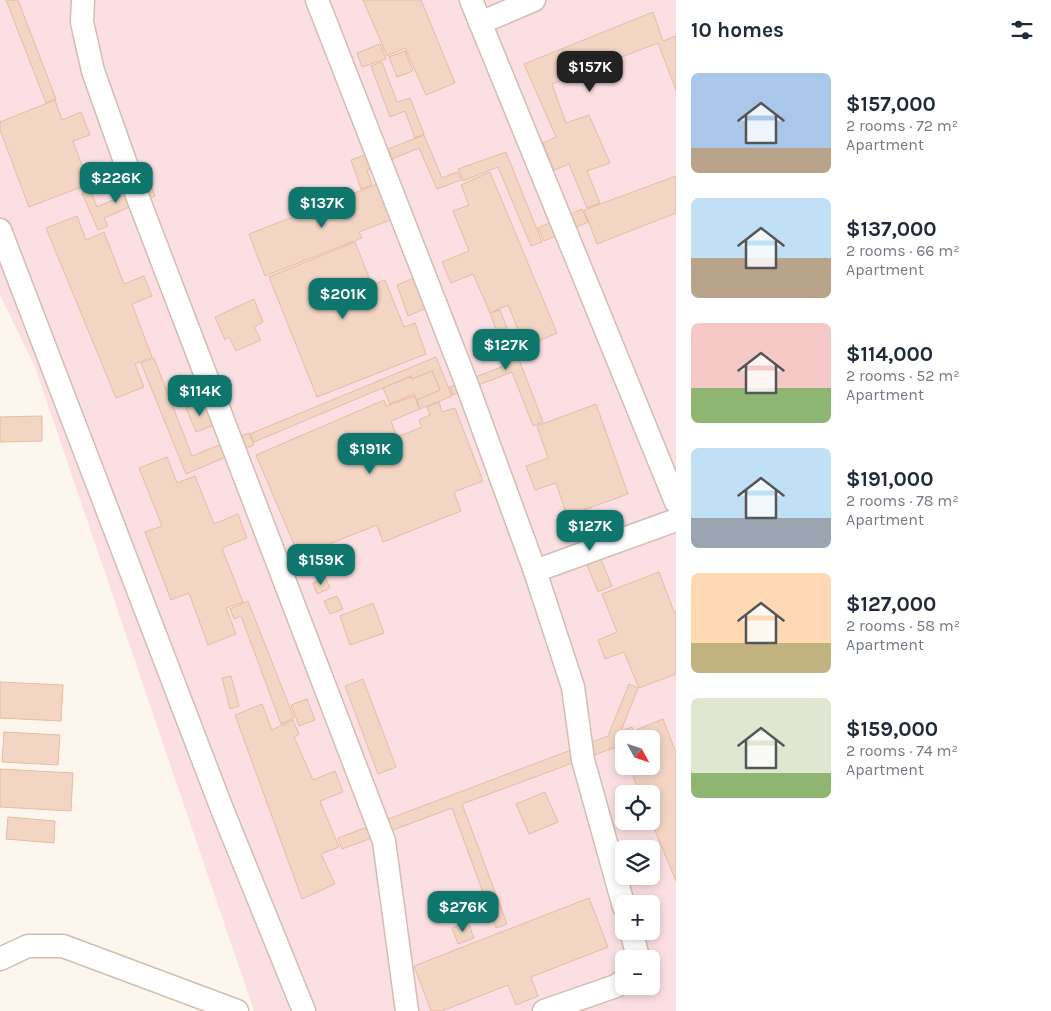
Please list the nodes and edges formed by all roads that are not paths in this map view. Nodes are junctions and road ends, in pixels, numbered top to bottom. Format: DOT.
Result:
graph roads {
  1 [pos="83,0"];
  2 [pos="317,0"];
  3 [pos="471,0"];
  4 [pos="534,0"];
  5 [pos="480,23"];
  6 [pos="0,230"];
  7 [pos="676,502"];
  8 [pos="676,520"];
  9 [pos="535,571"];
  10 [pos="621,895"];
  11 [pos="0,959"];
  12 [pos="615,986"];
  13 [pos="238,1011"];
  14 [pos="304,1011"];
  15 [pos="406,1011"];
  16 [pos="544,1011"];
  1 -- 15 [label="lane"];
  2 -- 9 [label="lane"];
  3 -- 5 [label="lane"];
  4 -- 5 [label="lane"];
  5 -- 7 [label="lane"];
  6 -- 14 [label="lane"];
  8 -- 9 [label="lane"];
  9 -- 10 [label="lane"];
  11 -- 13 [label="lane"];
  12 -- 16 [label="lane"];
}
